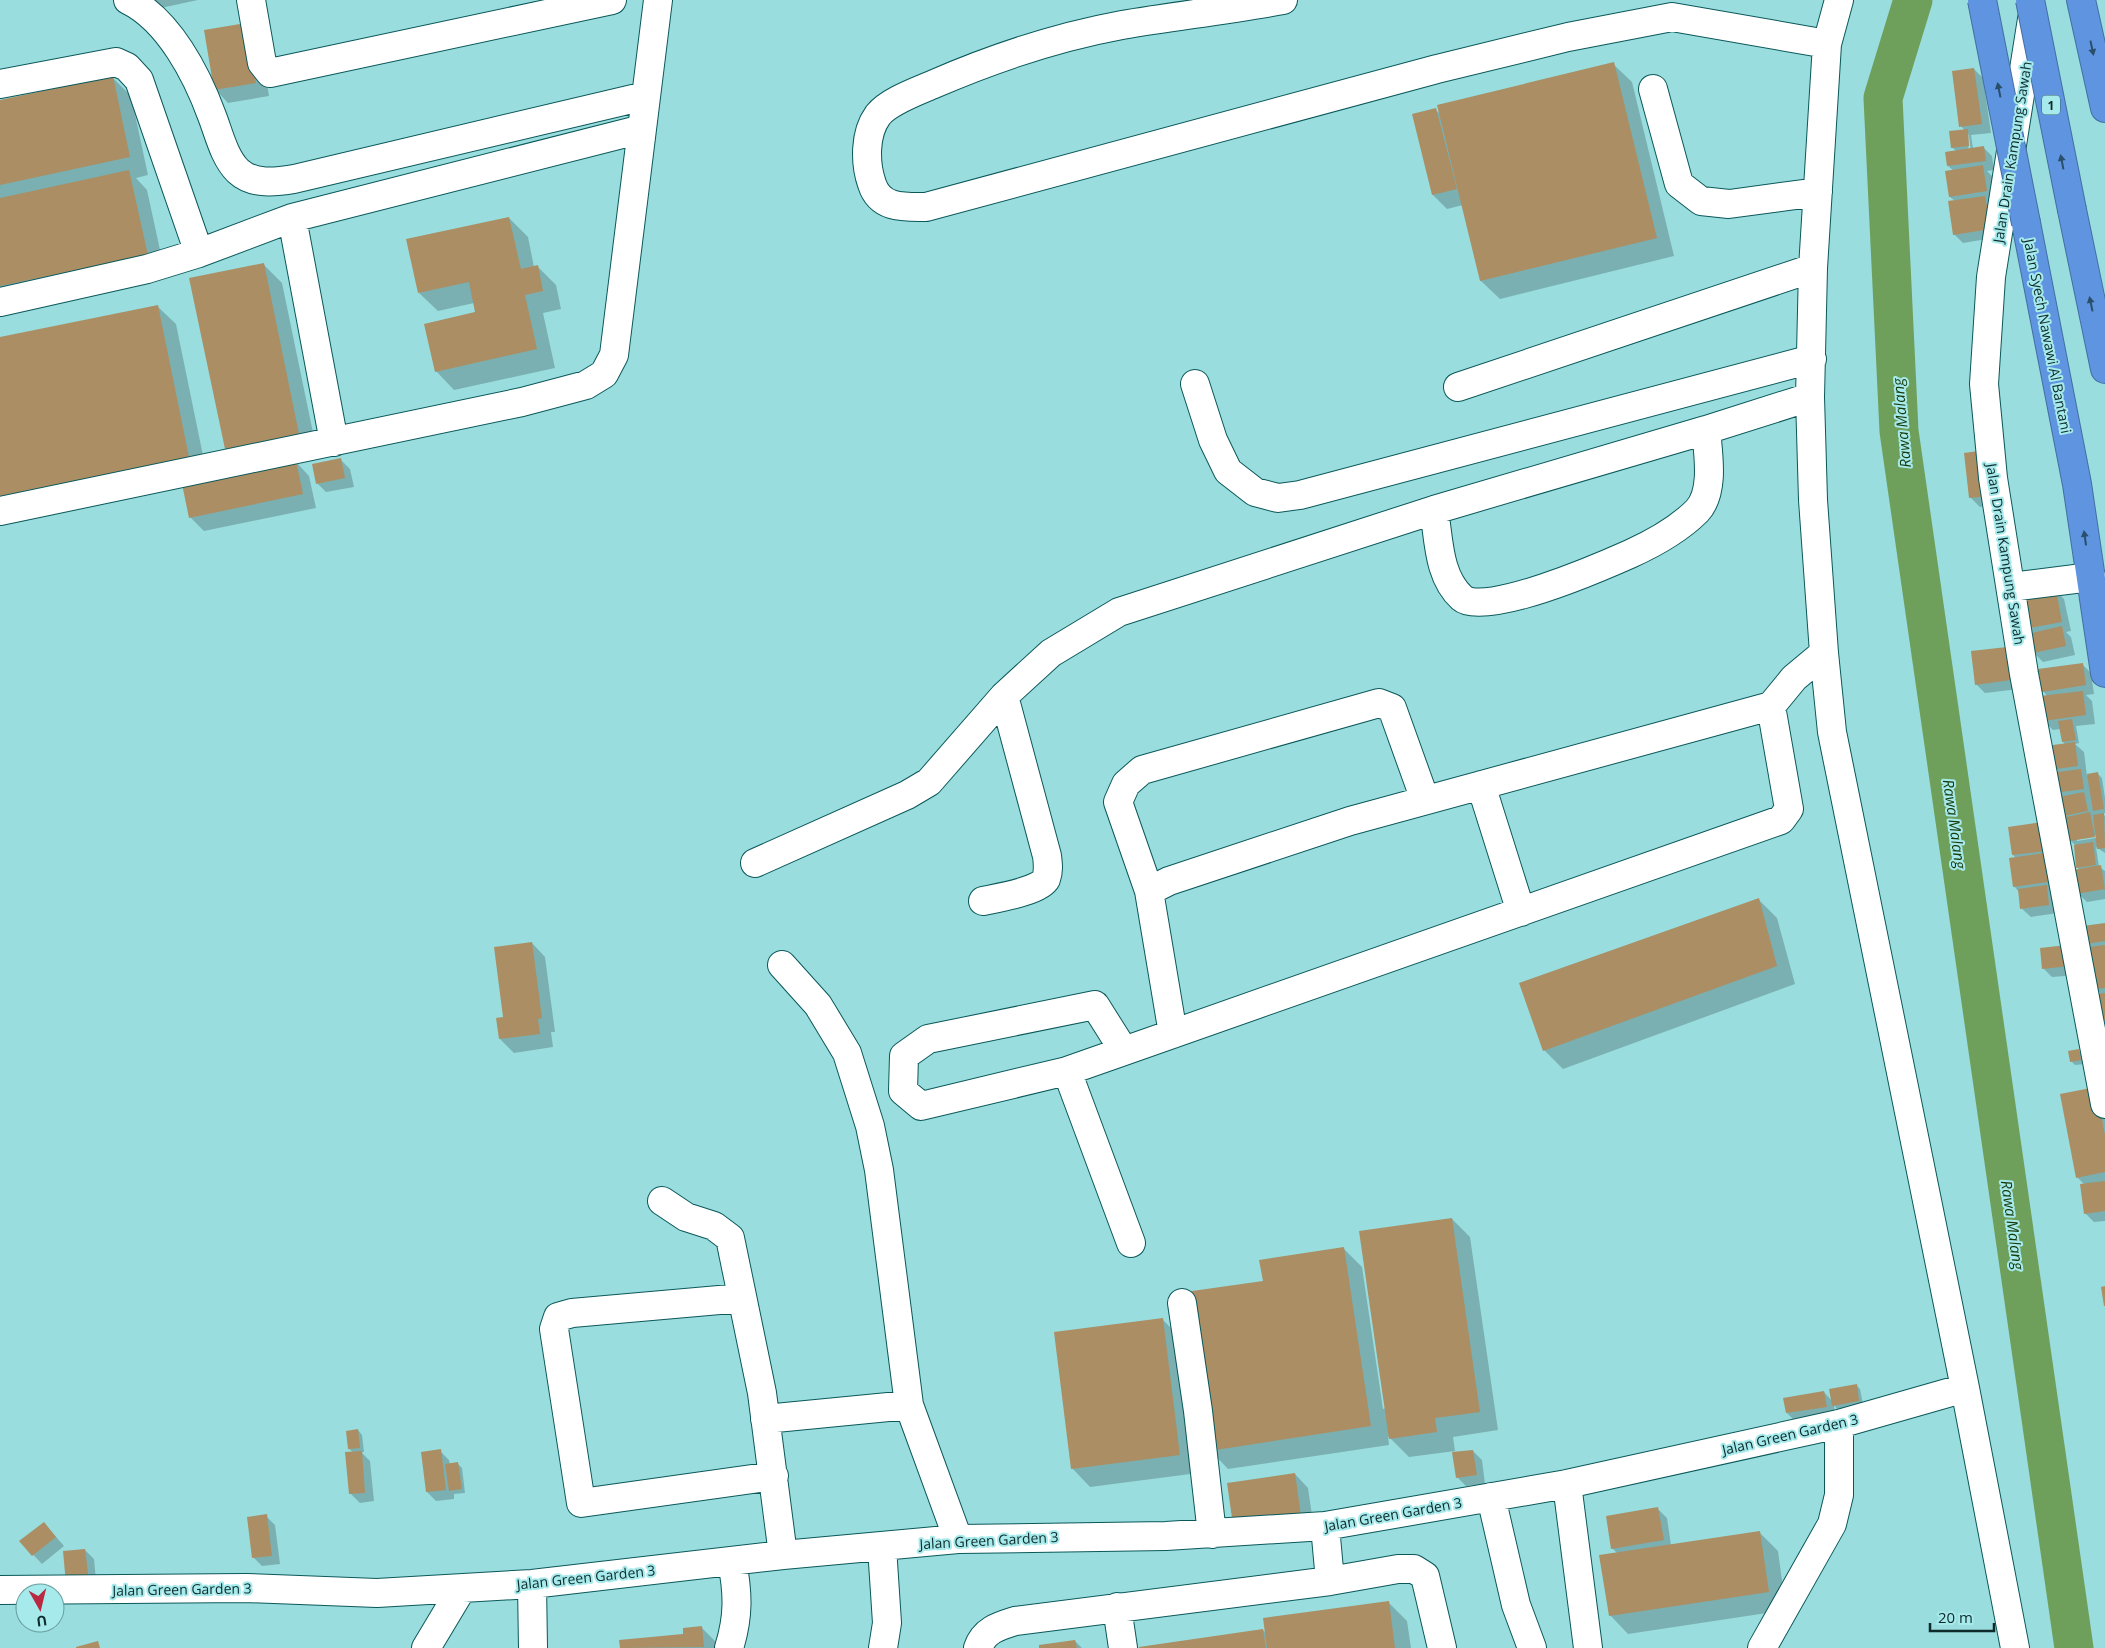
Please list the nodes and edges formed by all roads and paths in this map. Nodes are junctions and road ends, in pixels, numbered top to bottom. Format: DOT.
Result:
graph roads {
  1 [pos="128,0"];
  2 [pos="251,0"];
  3 [pos="612,0"];
  4 [pos="658,0"];
  5 [pos="1283,0"];
  6 [pos="1839,0"];
  7 [pos="1982,0"];
  8 [pos="2030,0"];
  9 [pos="2035,0"];
  10 [pos="2081,0"];
  11 [pos="1666,9"];
  12 [pos="1827,44"];
  13 [pos="0,84"];
  14 [pos="1653,89"];
  15 [pos="645,96"];
  16 [pos="2105,108"];
  17 [pos="642,129"];
  18 [pos="1818,192"];
  19 [pos="292,218"];
  20 [pos="199,253"];
  21 [pos="1813,268"];
  22 [pos="0,302"];
  23 [pos="1812,359"];
  24 [pos="2105,369"];
  25 [pos="1195,384"];
  26 [pos="1458,387"];
  27 [pos="1810,397"];
  28 [pos="1706,430"];
  29 [pos="334,442"];
  30 [pos="1434,510"];
  31 [pos="0,511"];
  32 [pos="2091,577"];
  33 [pos="2010,587"];
  34 [pos="1824,653"];
  35 [pos="2105,673"];
  36 [pos="1004,696"];
  37 [pos="1771,706"];
  38 [pos="1482,785"];
  39 [pos="1425,800"];
  40 [pos="755,863"];
  41 [pos="1149,891"];
  42 [pos="984,901"];
  43 [pos="1521,912"];
  44 [pos="782,965"];
  45 [pos="1173,1034"];
  46 [pos="1124,1051"];
  47 [pos="1067,1071"];
  48 [pos="2105,1104"];
  49 [pos="662,1201"];
  50 [pos="1131,1243"];
  51 [pos="742,1298"];
  52 [pos="1182,1302"];
  53 [pos="1965,1388"];
  54 [pos="910,1405"];
  55 [pos="765,1419"];
  56 [pos="1839,1424"];
  57 [pos="774,1476"];
  58 [pos="1567,1484"];
  59 [pos="1491,1497"];
  60 [pos="1325,1526"];
  61 [pos="1212,1534"];
  62 [pos="958,1539"];
  63 [pos="882,1547"];
  64 [pos="783,1555"];
  65 [pos="732,1561"];
  66 [pos="1330,1581"];
  67 [pos="532,1584"];
  68 [pos="462,1588"];
  69 [pos="0,1590"];
  70 [pos="1117,1607"];
  71 [pos="426,1648"];
  72 [pos="533,1648"];
  73 [pos="729,1648"];
  74 [pos="883,1648"];
  75 [pos="978,1648"];
  76 [pos="1123,1648"];
  77 [pos="1442,1648"];
  78 [pos="1532,1648"];
  79 [pos="1588,1648"];
  80 [pos="1762,1648"];
  81 [pos="2015,1648"];
  1 -- 15 [label="street"];
  2 -- 3 [label="street"];
  4 -- 15 [label="street"];
  5 -- 11 [label="street"];
  6 -- 12 [label="street"];
  32 -- 7 [label="highway, Jalan Syech Nawawi Al Bantani, one-way, bridge"];
  24 -- 8 [label="highway, 1, one-way, bridge"];
  9 -- 33 [label="street, Jalan Drain Kampung Sawah"];
  10 -- 16 [label="highway, one-way"];
  11 -- 12 [label="street"];
  12 -- 18 [label="street"];
  13 -- 20 [label="street"];
  14 -- 18 [label="street"];
  15 -- 17 [label="street"];
  17 -- 19 [label="street"];
  17 -- 29 [label="street"];
  18 -- 21 [label="street"];
  19 -- 20 [label="street"];
  19 -- 29 [label="street"];
  20 -- 22 [label="street"];
  21 -- 23 [label="street"];
  21 -- 26 [label="street"];
  23 -- 25 [label="street"];
  23 -- 27 [label="street"];
  27 -- 28 [label="street"];
  27 -- 34 [label="street"];
  28 -- 30 [label="street"];
  28 -- 30 [label="street"];
  29 -- 31 [label="street"];
  30 -- 36 [label="street"];
  32 -- 33 [label="street"];
  32 -- 35 [label="highway, Jalan Syech Nawawi Al Bantani"];
  33 -- 48 [label="street, Jalan Drain Kampung Sawah"];
  34 -- 37 [label="street"];
  34 -- 53 [label="street"];
  36 -- 40 [label="street"];
  36 -- 42 [label="street"];
  37 -- 38 [label="street"];
  37 -- 43 [label="street"];
  38 -- 39 [label="street"];
  38 -- 43 [label="street"];
  39 -- 41 [label="street"];
  39 -- 41 [label="street"];
  41 -- 45 [label="street"];
  43 -- 45 [label="street"];
  44 -- 54 [label="street"];
  45 -- 46 [label="street"];
  46 -- 47 [label="street"];
  46 -- 47 [label="street"];
  47 -- 50 [label="street"];
  49 -- 51 [label="street"];
  51 -- 55 [label="street"];
  51 -- 57 [label="street"];
  52 -- 61 [label="street"];
  53 -- 56 [label="street, Jalan Green Garden 3"];
  53 -- 81 [label="street"];
  54 -- 55 [label="street"];
  54 -- 62 [label="street"];
  55 -- 57 [label="street"];
  56 -- 58 [label="street, Jalan Green Garden 3"];
  56 -- 80 [label="street"];
  57 -- 64 [label="street"];
  58 -- 59 [label="street, Jalan Green Garden 3"];
  58 -- 79 [label="street"];
  59 -- 60 [label="street, Jalan Green Garden 3"];
  59 -- 78 [label="street"];
  60 -- 61 [label="street, Jalan Green Garden 3"];
  60 -- 66 [label="street"];
  61 -- 62 [label="street, Jalan Green Garden 3"];
  62 -- 63 [label="street, Jalan Green Garden 3"];
  63 -- 64 [label="street, Jalan Green Garden 3"];
  63 -- 74 [label="street"];
  64 -- 65 [label="street, Jalan Green Garden 3"];
  65 -- 67 [label="street, Jalan Green Garden 3"];
  65 -- 73 [label="street"];
  66 -- 70 [label="street"];
  66 -- 77 [label="street"];
  67 -- 68 [label="street, Jalan Green Garden 3"];
  67 -- 72 [label="street"];
  68 -- 69 [label="street, Jalan Green Garden 3"];
  68 -- 71 [label="street"];
  70 -- 75 [label="street"];
  70 -- 76 [label="street"];
}
